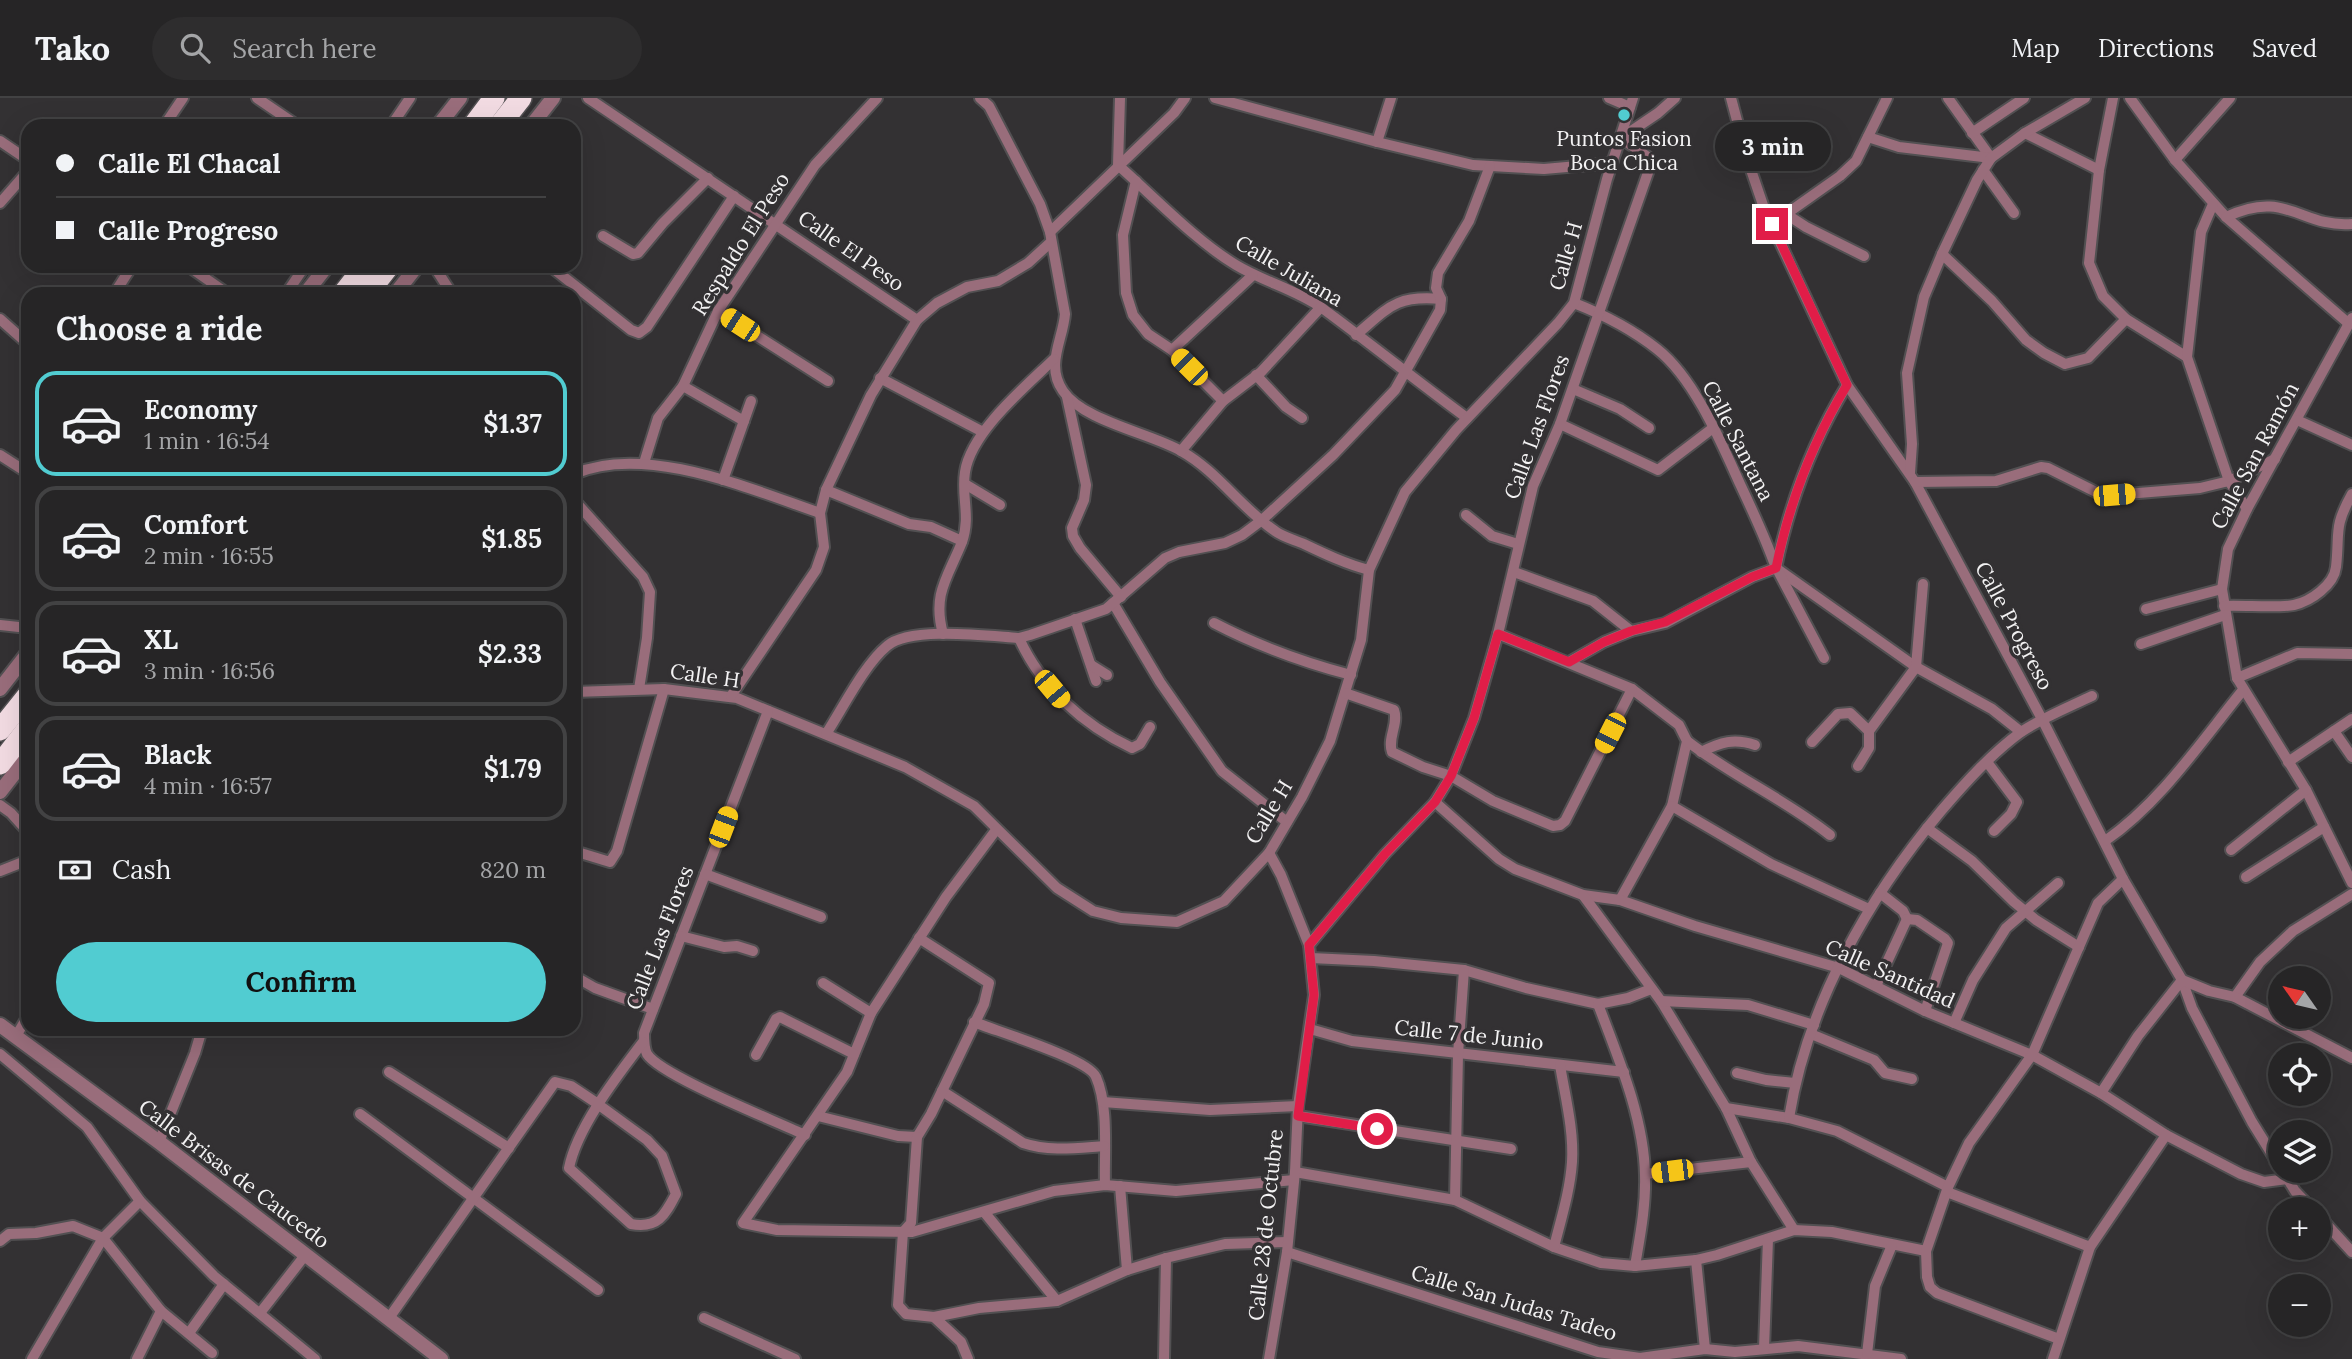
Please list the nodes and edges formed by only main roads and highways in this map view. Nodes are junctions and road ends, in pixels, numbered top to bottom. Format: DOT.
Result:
graph roads {
  1 [pos="494,98"];
  2 [pos="521,98"];
  3 [pos="478,119"];
  4 [pos="504,119"];
  5 [pos="360,273"];
  6 [pos="384,273"];
  7 [pos="348,287"];
  8 [pos="372,287"];
  9 [pos="21,704"];
  10 [pos="0,730"];
  11 [pos="21,737"];
  12 [pos="0,764"];
  1 -- 3 [label="highway"];
  2 -- 4 [label="highway"];
  5 -- 7 [label="highway"];
  6 -- 8 [label="highway"];
  9 -- 10 [label="highway"];
  11 -- 12 [label="highway"];
}
